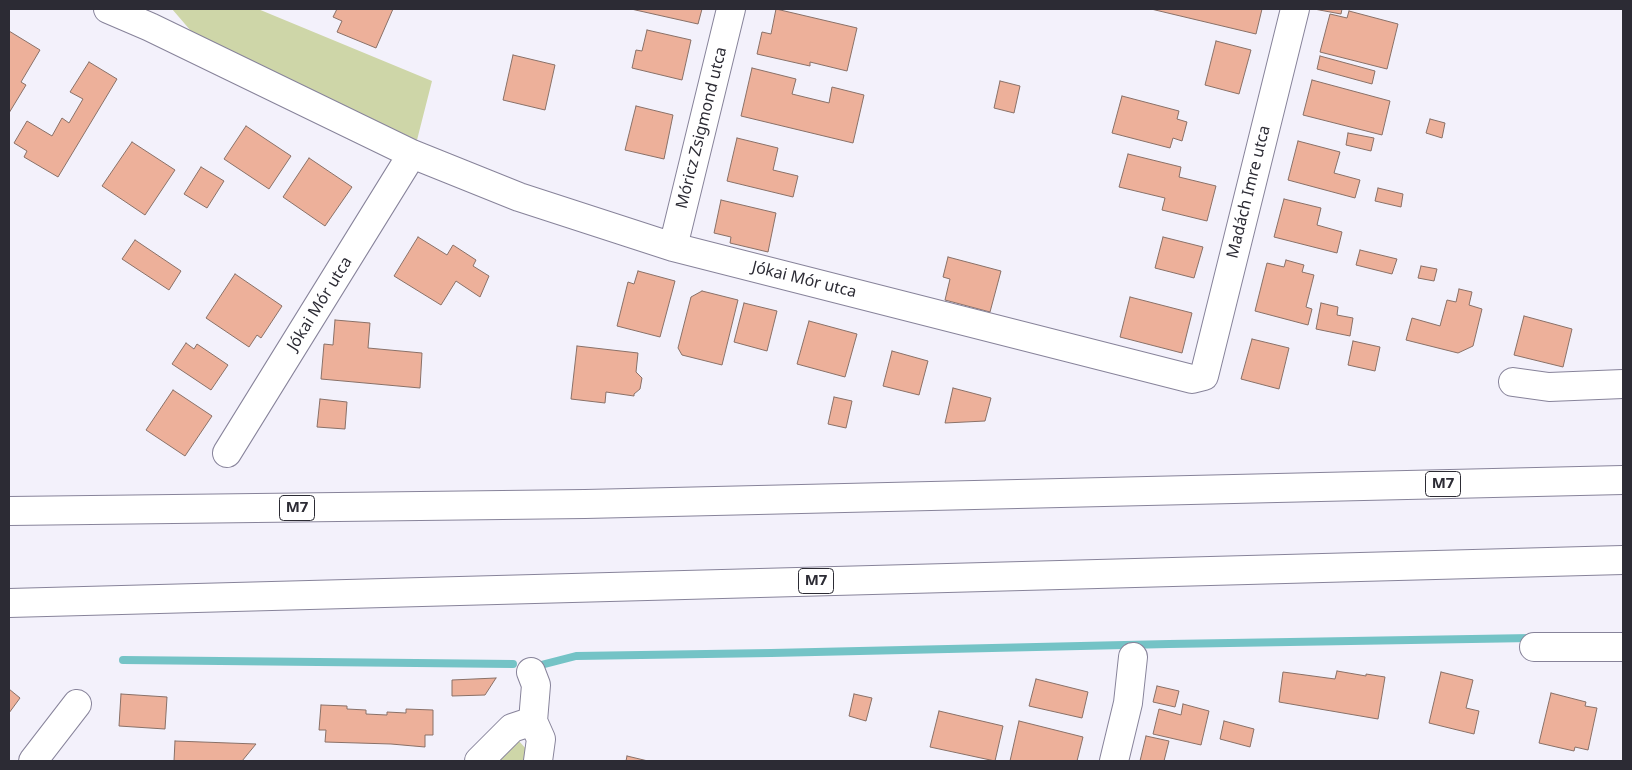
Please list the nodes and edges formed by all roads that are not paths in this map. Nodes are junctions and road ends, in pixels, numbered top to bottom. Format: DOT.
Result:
graph roads {
  1 [pos="108,9"];
  2 [pos="731,9"];
  3 [pos="1295,9"];
  4 [pos="152,18"];
  5 [pos="412,154"];
  6 [pos="673,247"];
  7 [pos="1204,376"];
  8 [pos="1513,382"];
  9 [pos="1623,384"];
  10 [pos="226,453"];
  11 [pos="1623,480"];
  12 [pos="9,512"];
  13 [pos="1623,560"];
  14 [pos="9,603"];
  15 [pos="1623,646"];
  16 [pos="1534,648"];
  17 [pos="1133,657"];
  18 [pos="531,672"];
  19 [pos="77,704"];
  20 [pos="533,722"];
  21 [pos="33,761"];
  22 [pos="479,761"];
  23 [pos="538,761"];
  24 [pos="1114,761"];
  1 -- 4 [label="main road, Jókai Mór utca"];
  2 -- 6 [label="main road, Móricz Zsigmond utca"];
  3 -- 7 [label="main road, Madách Imre utca"];
  4 -- 5 [label="main road, Jókai Mór utca"];
  5 -- 6 [label="main road, Jókai Mór utca"];
  5 -- 10 [label="main road, Jókai Mór utca"];
  6 -- 7 [label="main road, Jókai Mór utca"];
  8 -- 9 [label="main road"];
  11 -- 12 [label="main road, M7"];
  13 -- 14 [label="main road, M7"];
  15 -- 16 [label="main road"];
  17 -- 24 [label="main road"];
  18 -- 20 [label="main road"];
  19 -- 21 [label="main road"];
  20 -- 22 [label="main road"];
  20 -- 23 [label="main road"];
}
